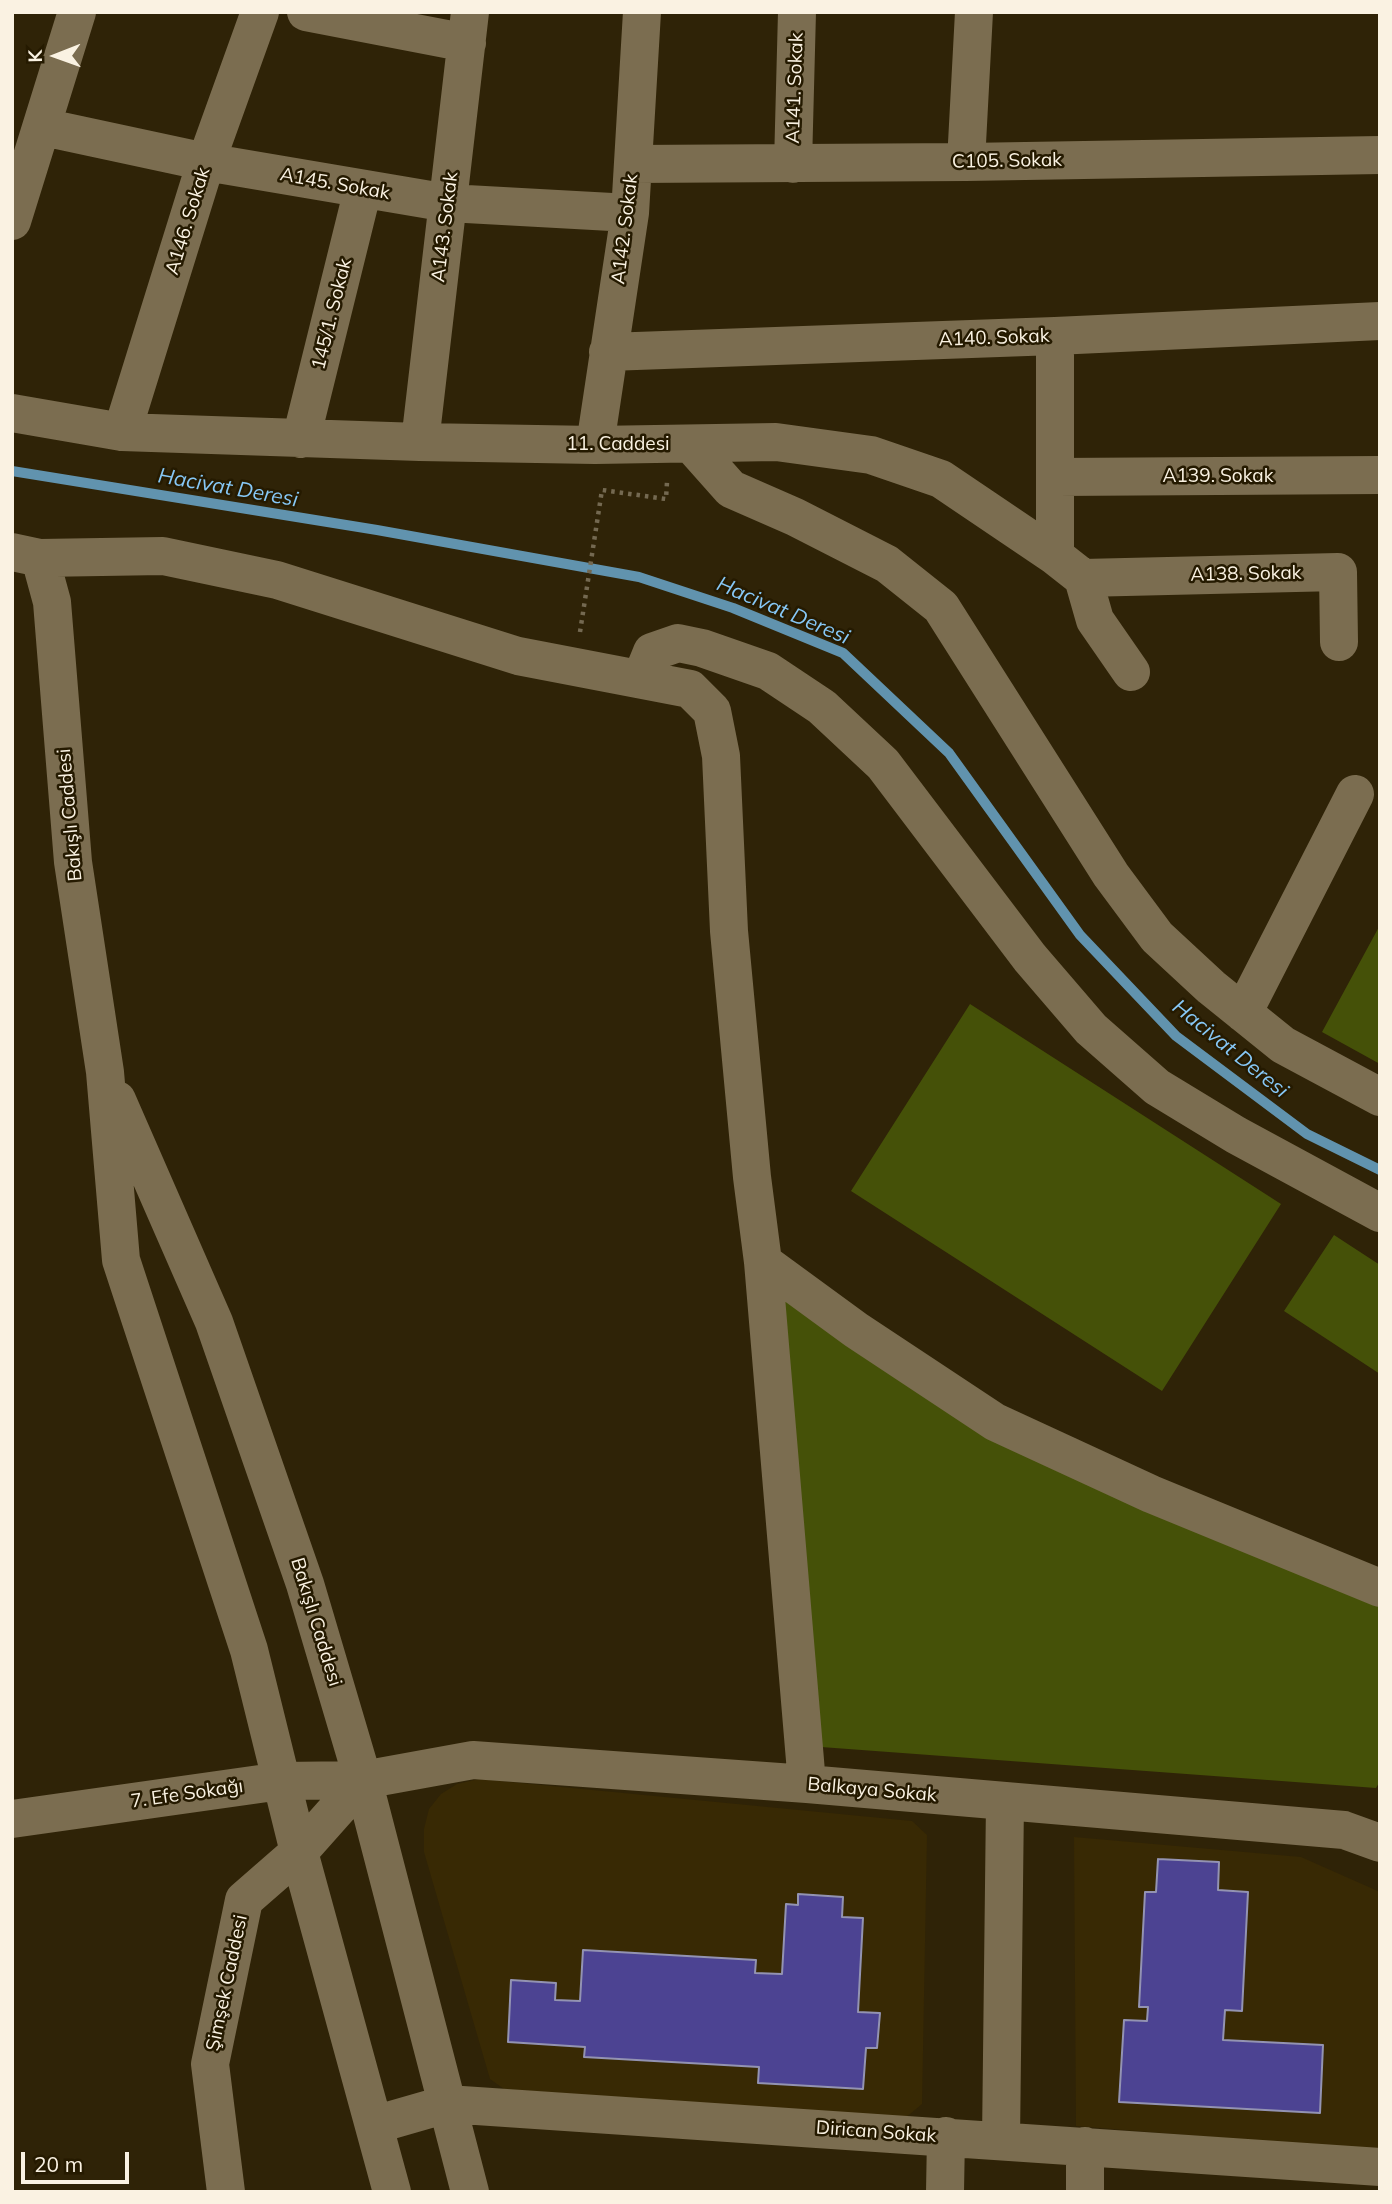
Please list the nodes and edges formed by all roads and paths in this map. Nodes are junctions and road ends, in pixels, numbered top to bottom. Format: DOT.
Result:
graph roads {
  1 [pos="77,12"];
  2 [pos="260,12"];
  3 [pos="306,12"];
  4 [pos="642,12"];
  5 [pos="797,12"];
  6 [pos="974,12"];
  7 [pos="468,28"];
  8 [pos="43,127"];
  9 [pos="1380,155"];
  10 [pos="206,162"];
  11 [pos="966,162"];
  12 [pos="793,163"];
  13 [pos="633,164"];
  14 [pos="363,189"];
  15 [pos="448,203"];
  16 [pos="630,213"];
  17 [pos="12,221"];
  18 [pos="1380,321"];
  19 [pos="1055,337"];
  20 [pos="608,352"];
  21 [pos="12,413"];
  22 [pos="122,432"];
  23 [pos="301,439"];
  24 [pos="420,442"];
  25 [pos="691,444"];
  26 [pos="595,445"];
  27 [pos="1380,475"];
  28 [pos="1056,477"];
  29 [pos="602,490"];
  30 [pos="26,555"];
  31 [pos="1069,567"];
  32 [pos="579,639"];
  33 [pos="1339,642"];
  34 [pos="1131,672"];
  35 [pos="640,679"];
  36 [pos="1355,794"];
  37 [pos="1243,1013"];
  38 [pos="105,1072"];
  39 [pos="1380,1097"];
  40 [pos="1380,1213"];
  41 [pos="763,1262"];
  42 [pos="1380,1588"];
  43 [pos="363,1780"];
  44 [pos="281,1781"];
  45 [pos="807,1784"];
  46 [pos="1006,1801"];
  47 [pos="12,1819"];
  48 [pos="1380,1843"];
  49 [pos="299,1852"];
  50 [pos="447,2104"];
  51 [pos="374,2125"];
  52 [pos="946,2136"];
  53 [pos="1000,2140"];
  54 [pos="1085,2146"];
  55 [pos="1380,2167"];
  56 [pos="226,2192"];
  57 [pos="392,2192"];
  58 [pos="470,2192"];
  59 [pos="945,2192"];
  60 [pos="1085,2192"];
  1 -- 8 [label="street"];
  2 -- 10 [label="street, A146. Sokak"];
  3 -- 7 [label="street"];
  4 -- 13 [label="street, A142. Sokak"];
  5 -- 12 [label="street, A141. Sokak"];
  6 -- 11 [label="street"];
  7 -- 15 [label="street, A143. Sokak"];
  8 -- 10 [label="street, A145. Sokak"];
  8 -- 17 [label="street"];
  9 -- 11 [label="street, C105. Sokak"];
  10 -- 14 [label="street, A145. Sokak"];
  10 -- 22 [label="street, A146. Sokak"];
  11 -- 12 [label="street, C105. Sokak"];
  12 -- 13 [label="street, C105. Sokak"];
  13 -- 16 [label="street, A142. Sokak"];
  14 -- 15 [label="street, A145. Sokak"];
  14 -- 23 [label="street, 145/1. Sokak"];
  15 -- 16 [label="street, A145. Sokak"];
  15 -- 24 [label="street, A143. Sokak"];
  16 -- 20 [label="street, A142. Sokak"];
  18 -- 19 [label="street, A140. Sokak"];
  19 -- 20 [label="street, A140. Sokak"];
  19 -- 28 [label="street"];
  20 -- 26 [label="street, A142. Sokak"];
  21 -- 22 [label="street, 11. Caddesi"];
  22 -- 23 [label="street, 11. Caddesi"];
  23 -- 24 [label="street, 11. Caddesi"];
  24 -- 26 [label="street, 11. Caddesi"];
  25 -- 26 [label="street, 11. Caddesi"];
  25 -- 31 [label="street, 11. Caddesi"];
  25 -- 37 [label="street"];
  27 -- 28 [label="street, A139. Sokak"];
  28 -- 31 [label="street"];
  29 -- 32 [label="path"];
  30 -- 35 [label="street"];
  30 -- 38 [label="street, Bakışlı Caddesi"];
  31 -- 33 [label="street, A138. Sokak"];
  31 -- 34 [label="street"];
  35 -- 40 [label="street"];
  35 -- 41 [label="street"];
  36 -- 37 [label="street"];
  37 -- 39 [label="street"];
  38 -- 43 [label="street, Bakışlı Caddesi"];
  38 -- 44 [label="street, Bakışlı Caddesi"];
  41 -- 42 [label="street"];
  41 -- 45 [label="street"];
  43 -- 44 [label="street, 7. Efe Sokağı"];
  43 -- 45 [label="street, Balkaya Sokak"];
  43 -- 49 [label="street, Şimşek Caddesi"];
  43 -- 50 [label="street, Bakışlı Caddesi"];
  44 -- 47 [label="street, 7. Efe Sokağı"];
  44 -- 49 [label="street, Bakışlı Caddesi"];
  45 -- 46 [label="street, Balkaya Sokak"];
  46 -- 48 [label="street, Balkaya Sokak"];
  46 -- 53 [label="street"];
  49 -- 51 [label="street, Bakışlı Caddesi"];
  49 -- 56 [label="street, Şimşek Caddesi"];
  50 -- 51 [label="street, Dirican Sokak"];
  50 -- 52 [label="street, Dirican Sokak"];
  50 -- 58 [label="street, Bakışlı Caddesi"];
  51 -- 57 [label="street, Bakışlı Caddesi"];
  52 -- 53 [label="street, Dirican Sokak"];
  52 -- 59 [label="street"];
  53 -- 54 [label="street, Dirican Sokak"];
  54 -- 55 [label="street, Dirican Sokak"];
  54 -- 60 [label="street"];
}
